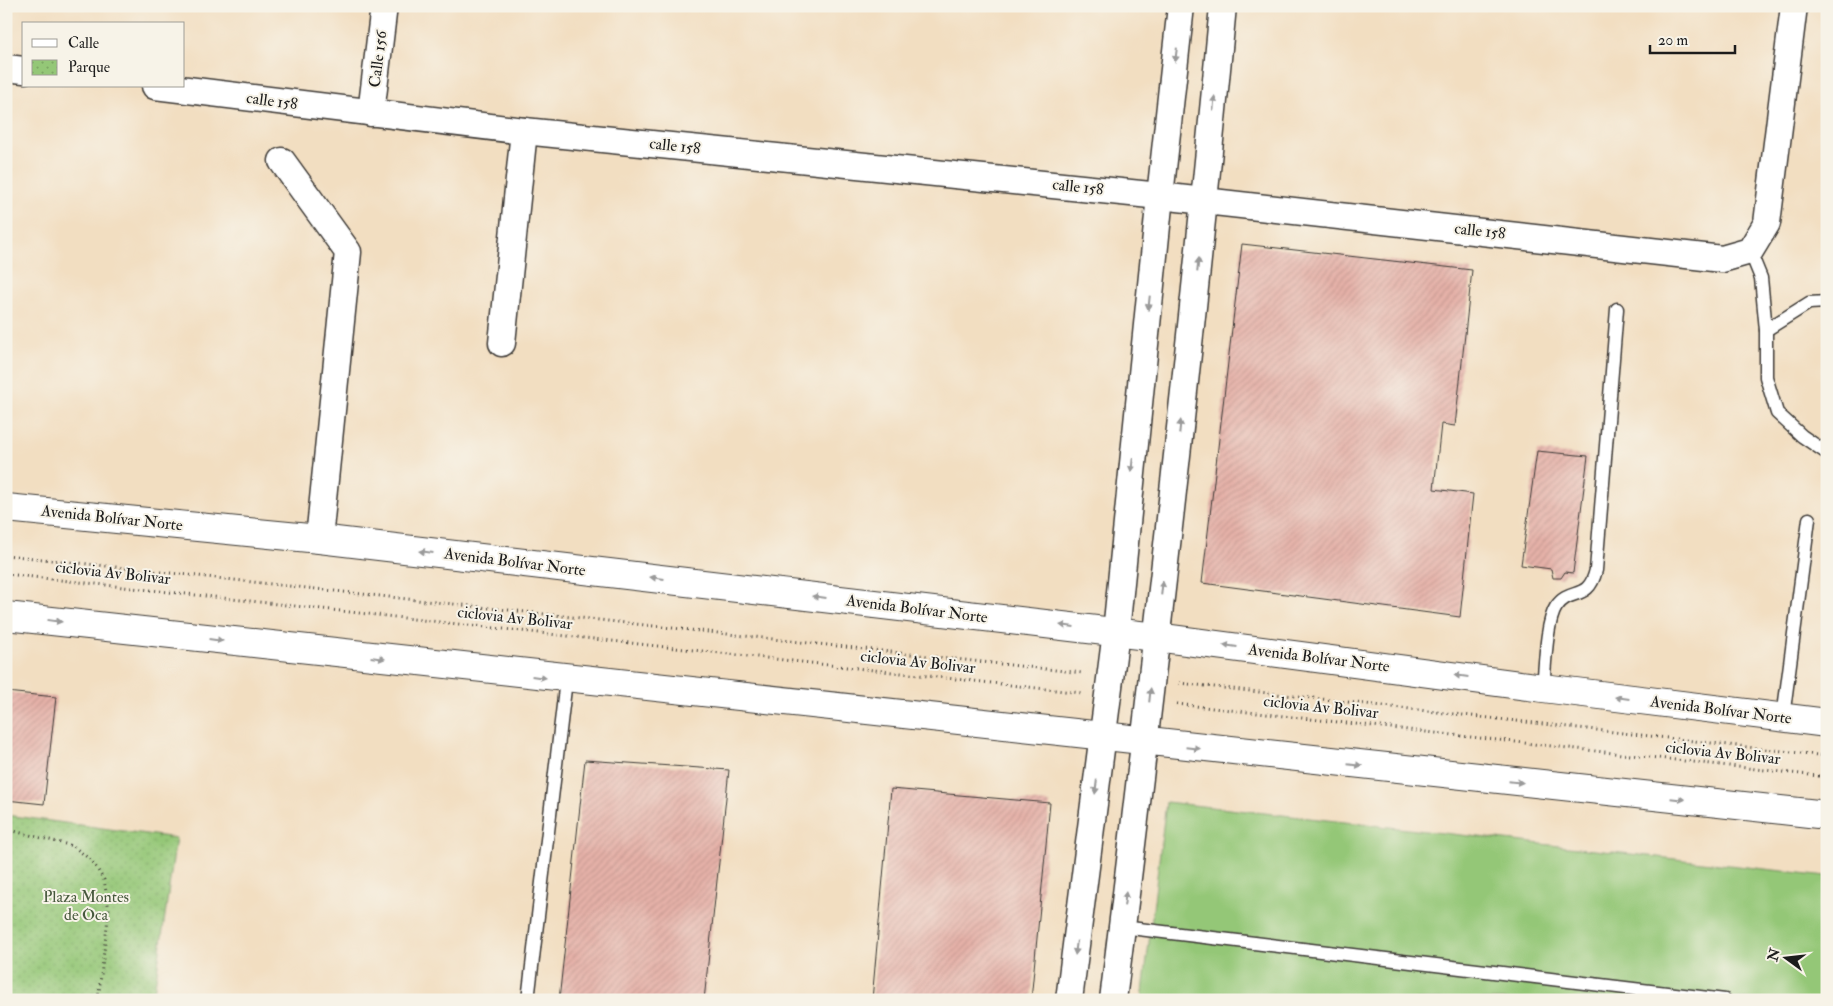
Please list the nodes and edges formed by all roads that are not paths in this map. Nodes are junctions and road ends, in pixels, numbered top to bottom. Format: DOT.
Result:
graph roads {
  1 [pos="384,6"];
  2 [pos="1181,6"];
  3 [pos="1223,6"];
  4 [pos="1794,6"];
  5 [pos="6,68"];
  6 [pos="22,70"];
  7 [pos="172,88"];
  8 [pos="371,112"];
  9 [pos="524,131"];
  10 [pos="282,161"];
  11 [pos="1160,196"];
  12 [pos="1205,200"];
  13 [pos="1750,252"];
  14 [pos="1827,302"];
  15 [pos="1617,309"];
  16 [pos="1766,330"];
  17 [pos="502,343"];
  18 [pos="1827,453"];
  19 [pos="6,508"];
  20 [pos="1809,520"];
  21 [pos="319,539"];
  22 [pos="6,616"];
  23 [pos="1116,632"];
  24 [pos="1156,636"];
  25 [pos="566,680"];
  26 [pos="1543,688"];
  27 [pos="1783,717"];
  28 [pos="1827,723"];
  29 [pos="1102,738"];
  30 [pos="1145,743"];
  31 [pos="1827,815"];
  32 [pos="1122,927"];
  33 [pos="528,1000"];
  34 [pos="1069,1000"];
  35 [pos="1113,1000"];
  36 [pos="1724,1000"];
  1 -- 8 [label="street, Calle 156"];
  2 -- 11 [label="street, one-way"];
  12 -- 3 [label="street, one-way"];
  4 -- 13 [label="street"];
  5 -- 6 [label="street"];
  7 -- 8 [label="street, calle 158"];
  8 -- 9 [label="street, calle 158"];
  9 -- 11 [label="street, calle 158"];
  9 -- 17 [label="street"];
  10 -- 21 [label="street"];
  11 -- 12 [label="street, calle 158"];
  11 -- 23 [label="street, one-way"];
  12 -- 13 [label="street, calle 158"];
  24 -- 12 [label="street, one-way"];
  13 -- 16 [label="lane"];
  14 -- 16 [label="lane"];
  15 -- 26 [label="lane"];
  16 -- 18 [label="lane"];
  19 -- 21 [label="main road, Avenida Bolívar Norte"];
  20 -- 27 [label="lane"];
  23 -- 21 [label="main road, Avenida Bolívar Norte, one-way"];
  22 -- 25 [label="main road, one-way"];
  23 -- 24 [label="main road, Avenida Bolívar Norte"];
  23 -- 29 [label="street"];
  26 -- 24 [label="main road, Avenida Bolívar Norte, one-way"];
  30 -- 24 [label="street, one-way"];
  25 -- 29 [label="main road"];
  25 -- 33 [label="lane"];
  27 -- 26 [label="main road, Avenida Bolívar Norte, one-way"];
  27 -- 28 [label="main road, Avenida Bolívar Norte"];
  29 -- 30 [label="main road"];
  29 -- 34 [label="street, one-way"];
  30 -- 31 [label="main road, one-way"];
  32 -- 30 [label="street, one-way"];
  32 -- 35 [label="street"];
  32 -- 36 [label="lane"];
}
